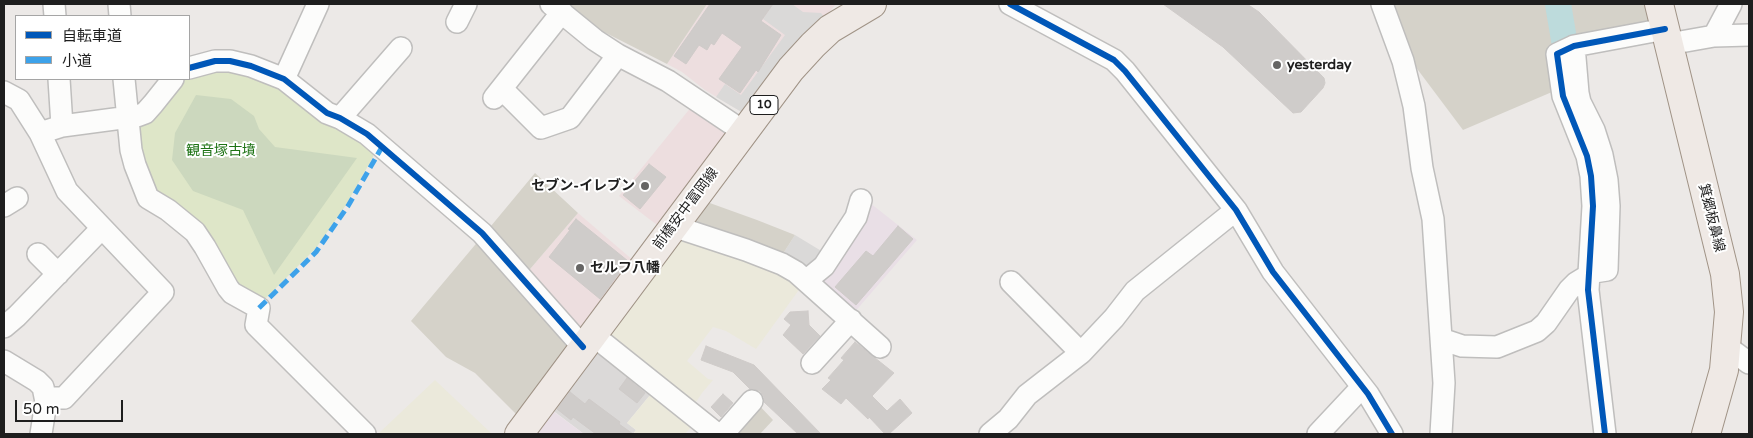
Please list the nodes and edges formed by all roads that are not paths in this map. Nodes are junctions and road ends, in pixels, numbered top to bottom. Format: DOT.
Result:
graph roads {
  1 [pos="318,4"];
  2 [pos="872,4"];
  3 [pos="1010,4"];
  4 [pos="1382,4"];
  5 [pos="1731,4"];
  6 [pos="556,8"];
  7 [pos="846,11"];
  8 [pos="1664,25"];
  9 [pos="1749,35"];
  10 [pos="1714,36"];
  11 [pos="401,48"];
  12 [pos="618,54"];
  13 [pos="190,68"];
  14 [pos="284,79"];
  15 [pos="59,80"];
  16 [pos="124,80"];
  17 [pos="172,80"];
  18 [pos="4,92"];
  19 [pos="126,118"];
  20 [pos="340,118"];
  21 [pos="62,126"];
  22 [pos="40,132"];
  23 [pos="744,132"];
  24 [pos="861,200"];
  25 [pos="1236,210"];
  26 [pos="673,226"];
  27 [pos="102,228"];
  28 [pos="38,254"];
  29 [pos="1596,272"];
  30 [pos="58,274"];
  31 [pos="807,280"];
  32 [pos="1011,282"];
  33 [pos="851,320"];
  34 [pos="4,327"];
  35 [pos="1441,339"];
  36 [pos="588,341"];
  37 [pos="1726,346"];
  38 [pos="880,347"];
  39 [pos="1081,353"];
  40 [pos="4,361"];
  41 [pos="812,363"];
  42 [pos="1749,363"];
  43 [pos="1362,387"];
  44 [pos="46,398"];
  45 [pos="752,401"];
  46 [pos="1013,427"];
  47 [pos="41,434"];
  48 [pos="365,434"];
  49 [pos="519,434"];
  50 [pos="717,434"];
  51 [pos="723,434"];
  52 [pos="990,434"];
  53 [pos="1318,434"];
  54 [pos="1392,434"];
  55 [pos="1441,434"];
  56 [pos="1605,434"];
  57 [pos="1706,434"];
  1 -- 14 [label="street"];
  2 -- 7 [label="main road, 前橋安中富岡線 / 10"];
  3 -- 25 [label="street"];
  4 -- 35 [label="street"];
  5 -- 10 [label="street"];
  6 -- 12 [label="street"];
  6 -- 12 [label="street"];
  7 -- 23 [label="main road, 前橋安中富岡線 / 10"];
  8 -- 10 [label="street"];
  8 -- 29 [label="street"];
  8 -- 37 [label="main road, 箕郷板鼻線"];
  9 -- 10 [label="street"];
  11 -- 20 [label="street"];
  12 -- 23 [label="street"];
  13 -- 14 [label="street"];
  14 -- 20 [label="street"];
  15 -- 21 [label="street"];
  16 -- 19 [label="street"];
  17 -- 19 [label="street"];
  18 -- 22 [label="street"];
  19 -- 21 [label="street"];
  19 -- 48 [label="street"];
  20 -- 36 [label="street"];
  21 -- 22 [label="street"];
  22 -- 27 [label="street"];
  23 -- 26 [label="main road, 前橋安中富岡線 / 10"];
  24 -- 31 [label="street"];
  25 -- 39 [label="street"];
  25 -- 43 [label="street"];
  26 -- 31 [label="street"];
  26 -- 36 [label="main road, 前橋安中富岡線 / 10"];
  27 -- 30 [label="street"];
  27 -- 44 [label="street"];
  28 -- 30 [label="street"];
  29 -- 35 [label="street"];
  29 -- 56 [label="street"];
  30 -- 34 [label="street"];
  31 -- 33 [label="street"];
  32 -- 39 [label="street"];
  33 -- 38 [label="street"];
  33 -- 41 [label="street"];
  35 -- 55 [label="street"];
  36 -- 49 [label="main road, 前橋安中富岡線 / 10"];
  36 -- 50 [label="street"];
  37 -- 42 [label="street"];
  37 -- 57 [label="main road, 箕郷板鼻線"];
  39 -- 46 [label="street"];
  40 -- 44 [label="street"];
  43 -- 53 [label="street"];
  43 -- 54 [label="street"];
  44 -- 47 [label="street"];
  45 -- 51 [label="street"];
  46 -- 52 [label="street"];
}
